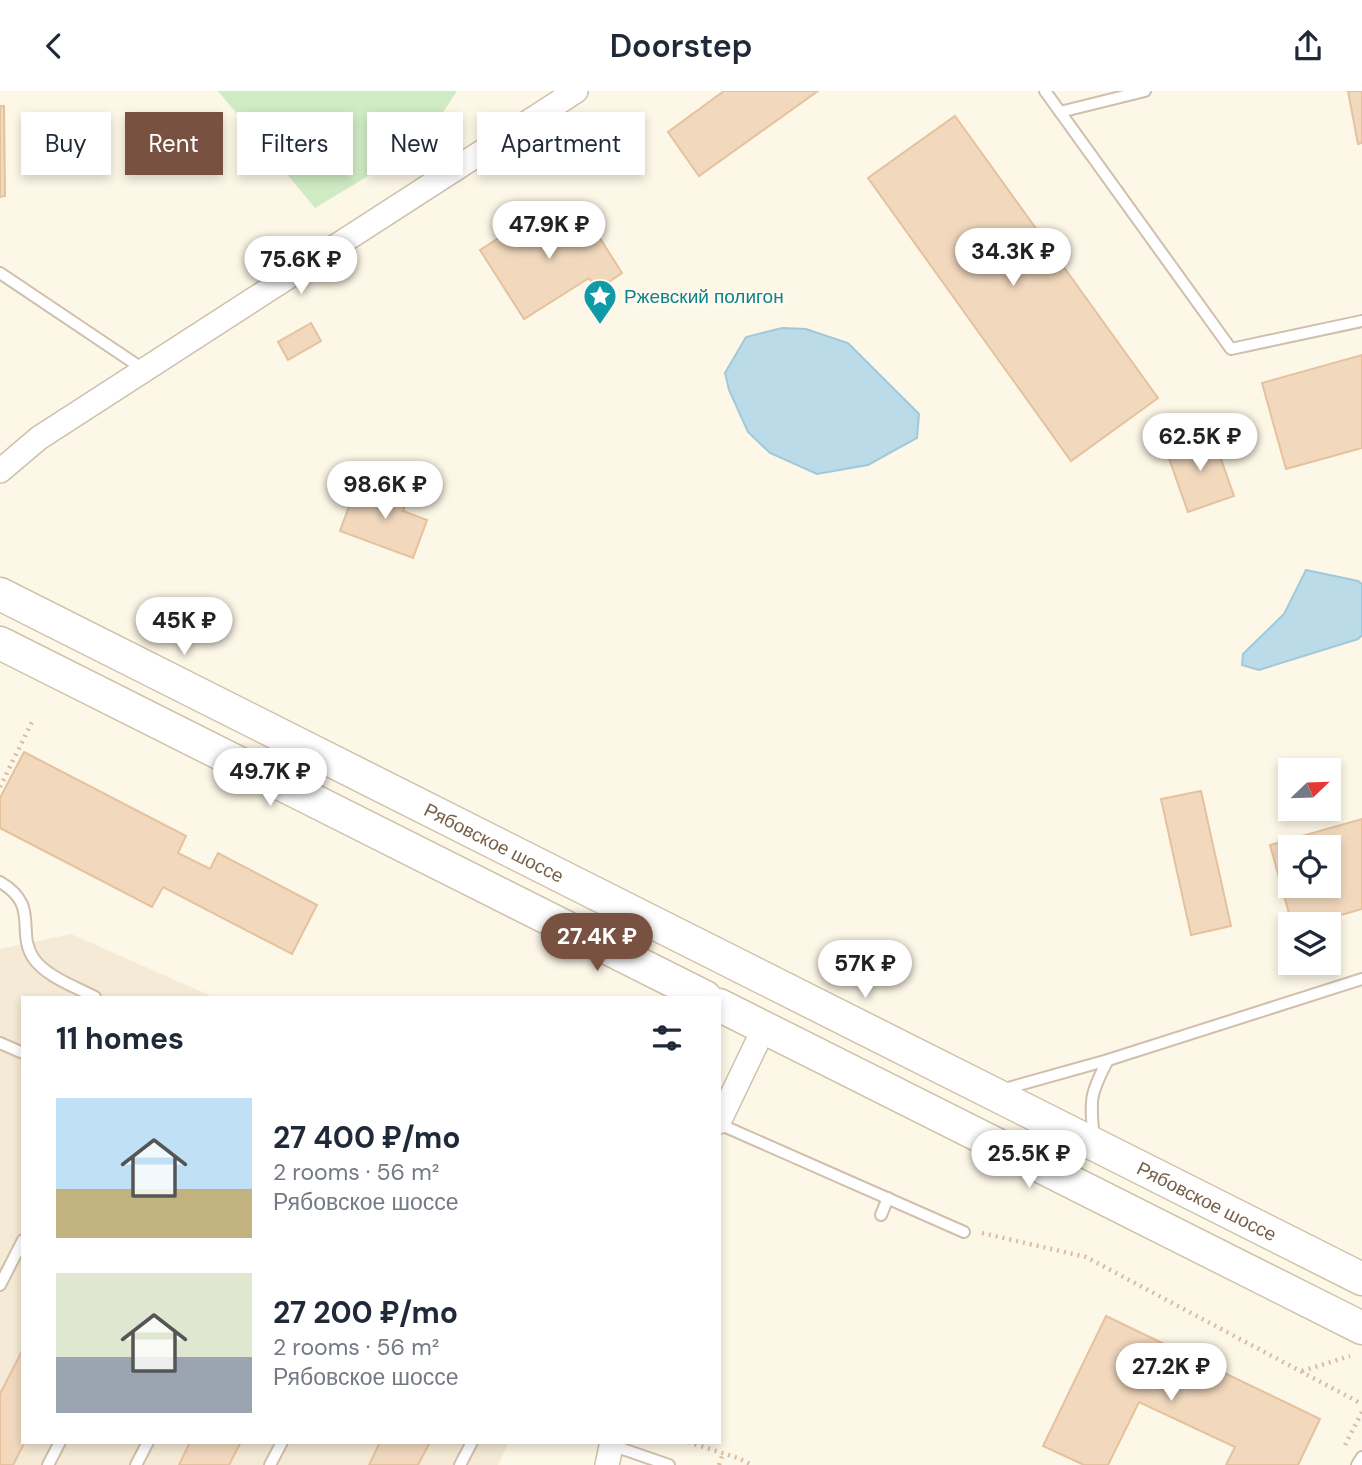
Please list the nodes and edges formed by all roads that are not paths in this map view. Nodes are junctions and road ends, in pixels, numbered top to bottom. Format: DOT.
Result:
graph roads {
  1 [pos="576,91"];
  2 [pos="1045,91"];
  3 [pos="1144,91"];
  4 [pos="1060,112"];
  5 [pos="0,273"];
  6 [pos="1362,321"];
  7 [pos="143,369"];
  8 [pos="0,471"];
  9 [pos="0,594"];
  10 [pos="0,643"];
  11 [pos="0,657"];
  12 [pos="50,668"];
  13 [pos="0,883"];
  14 [pos="1362,979"];
  15 [pos="93,996"];
  16 [pos="703,996"];
  17 [pos="721,1006"];
  18 [pos="764,1028"];
  19 [pos="0,1043"];
  20 [pos="21,1052"];
  21 [pos="1108,1060"];
  22 [pos="992,1093"];
  23 [pos="721,1119"];
  24 [pos="721,1124"];
  25 [pos="1095,1144"];
  26 [pos="888,1198"];
  27 [pos="881,1215"];
  28 [pos="964,1232"];
  29 [pos="21,1244"];
  30 [pos="1362,1279"];
  31 [pos="0,1285"];
  32 [pos="1362,1328"];
  33 [pos="59,1444"];
  34 [pos="147,1444"];
  35 [pos="281,1444"];
  36 [pos="471,1444"];
  37 [pos="610,1451"];
  38 [pos="1362,1457"];
  39 [pos="48,1465"];
  40 [pos="136,1465"];
  41 [pos="270,1465"];
  42 [pos="460,1465"];
  43 [pos="669,1465"];
  44 [pos="1357,1465"];
  1 -- 7 [label="street"];
  2 -- 4 [label="lane"];
  3 -- 4 [label="lane"];
  4 -- 6 [label="lane"];
  5 -- 7 [label="lane"];
  7 -- 8 [label="street"];
  9 -- 22 [label="main road, Рябовское шоссе"];
  10 -- 12 [label="main road"];
  11 -- 12 [label="main road"];
  12 -- 16 [label="main road"];
  13 -- 15 [label="lane"];
  14 -- 21 [label="lane"];
  17 -- 18 [label="main road"];
  18 -- 23 [label="street"];
  18 -- 32 [label="main road"];
  19 -- 20 [label="lane"];
  21 -- 22 [label="lane"];
  21 -- 25 [label="lane"];
  22 -- 25 [label="main road, Рябовское шоссе"];
  24 -- 26 [label="lane"];
  25 -- 30 [label="main road, Рябовское шоссе"];
  26 -- 27 [label="lane"];
  26 -- 28 [label="lane"];
  29 -- 31 [label="lane"];
  33 -- 39 [label="lane"];
  34 -- 40 [label="lane"];
  35 -- 41 [label="lane"];
  36 -- 42 [label="lane"];
  37 -- 43 [label="lane"];
  38 -- 44 [label="lane"];
}
